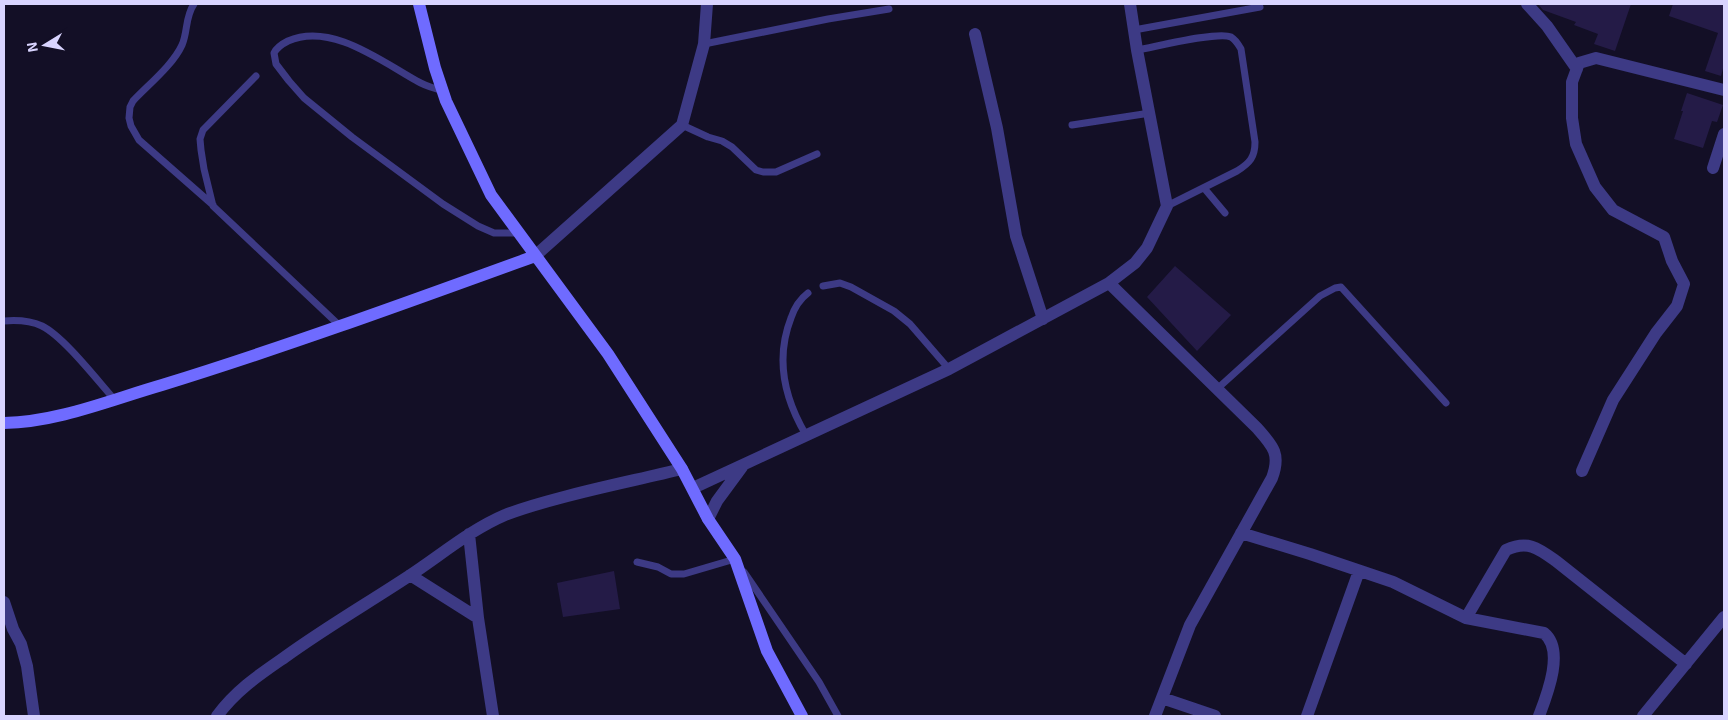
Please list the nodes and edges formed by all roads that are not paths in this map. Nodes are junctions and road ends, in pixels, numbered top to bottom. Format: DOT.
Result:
graph roads {
  1 [pos="194,4"];
  2 [pos="419,4"];
  3 [pos="707,4"];
  4 [pos="1130,4"];
  5 [pos="1527,4"];
  6 [pos="1260,7"];
  7 [pos="889,9"];
  8 [pos="1134,30"];
  9 [pos="975,34"];
  10 [pos="704,44"];
  11 [pos="1137,50"];
  12 [pos="1577,69"];
  13 [pos="256,76"];
  14 [pos="1724,90"];
  15 [pos="443,91"];
  16 [pos="1150,113"];
  17 [pos="682,124"];
  18 [pos="1072,125"];
  19 [pos="1724,134"];
  20 [pos="817,154"];
  21 [pos="1713,168"];
  22 [pos="1204,188"];
  23 [pos="214,206"];
  24 [pos="1167,206"];
  25 [pos="1225,212"];
  26 [pos="519,233"];
  27 [pos="535,256"];
  28 [pos="1109,283"];
  29 [pos="823,286"];
  30 [pos="808,293"];
  31 [pos="1043,319"];
  32 [pos="4,321"];
  33 [pos="340,326"];
  34 [pos="949,369"];
  35 [pos="1217,390"];
  36 [pos="114,399"];
  37 [pos="1446,403"];
  38 [pos="4,423"];
  39 [pos="806,435"];
  40 [pos="744,465"];
  41 [pos="682,469"];
  42 [pos="1582,471"];
  43 [pos="693,488"];
  44 [pos="708,519"];
  45 [pos="1241,532"];
  46 [pos="469,534"];
  47 [pos="735,559"];
  48 [pos="637,562"];
  49 [pos="1359,571"];
  50 [pos="410,575"];
  51 [pos="4,602"];
  52 [pos="1724,617"];
  53 [pos="478,618"];
  54 [pos="1466,618"];
  55 [pos="1686,664"];
  56 [pos="1162,698"];
  57 [pos="34,716"];
  58 [pos="217,716"];
  59 [pos="493,716"];
  60 [pos="802,716"];
  61 [pos="838,716"];
  62 [pos="1155,716"];
  63 [pos="1214,716"];
  64 [pos="1307,716"];
  65 [pos="1539,716"];
  66 [pos="1643,716"];
  1 -- 23 [label="lane"];
  2 -- 15 [label="street"];
  3 -- 10 [label="street"];
  4 -- 8 [label="street"];
  5 -- 12 [label="street"];
  6 -- 8 [label="lane"];
  7 -- 10 [label="lane"];
  8 -- 11 [label="street"];
  9 -- 31 [label="street"];
  10 -- 17 [label="street"];
  11 -- 16 [label="street"];
  11 -- 22 [label="lane"];
  12 -- 14 [label="street"];
  12 -- 42 [label="street"];
  13 -- 23 [label="lane"];
  15 -- 26 [label="street"];
  15 -- 26 [label="lane"];
  16 -- 18 [label="lane"];
  16 -- 24 [label="street"];
  17 -- 20 [label="lane"];
  17 -- 27 [label="street"];
  19 -- 21 [label="street"];
  22 -- 24 [label="lane"];
  22 -- 25 [label="lane"];
  23 -- 33 [label="lane"];
  24 -- 28 [label="street"];
  26 -- 27 [label="street"];
  27 -- 33 [label="street"];
  27 -- 41 [label="street"];
  28 -- 31 [label="street"];
  28 -- 35 [label="street"];
  29 -- 34 [label="lane"];
  30 -- 39 [label="lane"];
  31 -- 34 [label="street"];
  32 -- 36 [label="lane"];
  33 -- 36 [label="street"];
  34 -- 39 [label="street"];
  35 -- 37 [label="lane"];
  35 -- 45 [label="street"];
  36 -- 38 [label="street"];
  39 -- 40 [label="street"];
  40 -- 43 [label="street"];
  40 -- 44 [label="street"];
  41 -- 43 [label="street"];
  41 -- 46 [label="street"];
  43 -- 44 [label="street"];
  44 -- 47 [label="street"];
  45 -- 49 [label="street"];
  45 -- 56 [label="street"];
  46 -- 50 [label="street"];
  46 -- 53 [label="street"];
  47 -- 48 [label="lane"];
  47 -- 60 [label="street"];
  47 -- 61 [label="lane"];
  49 -- 54 [label="street"];
  49 -- 64 [label="street"];
  50 -- 53 [label="street"];
  50 -- 58 [label="street"];
  51 -- 57 [label="street"];
  52 -- 55 [label="street"];
  53 -- 59 [label="street"];
  54 -- 55 [label="street"];
  54 -- 65 [label="street"];
  55 -- 66 [label="street"];
  56 -- 62 [label="street"];
  56 -- 63 [label="street"];
}
